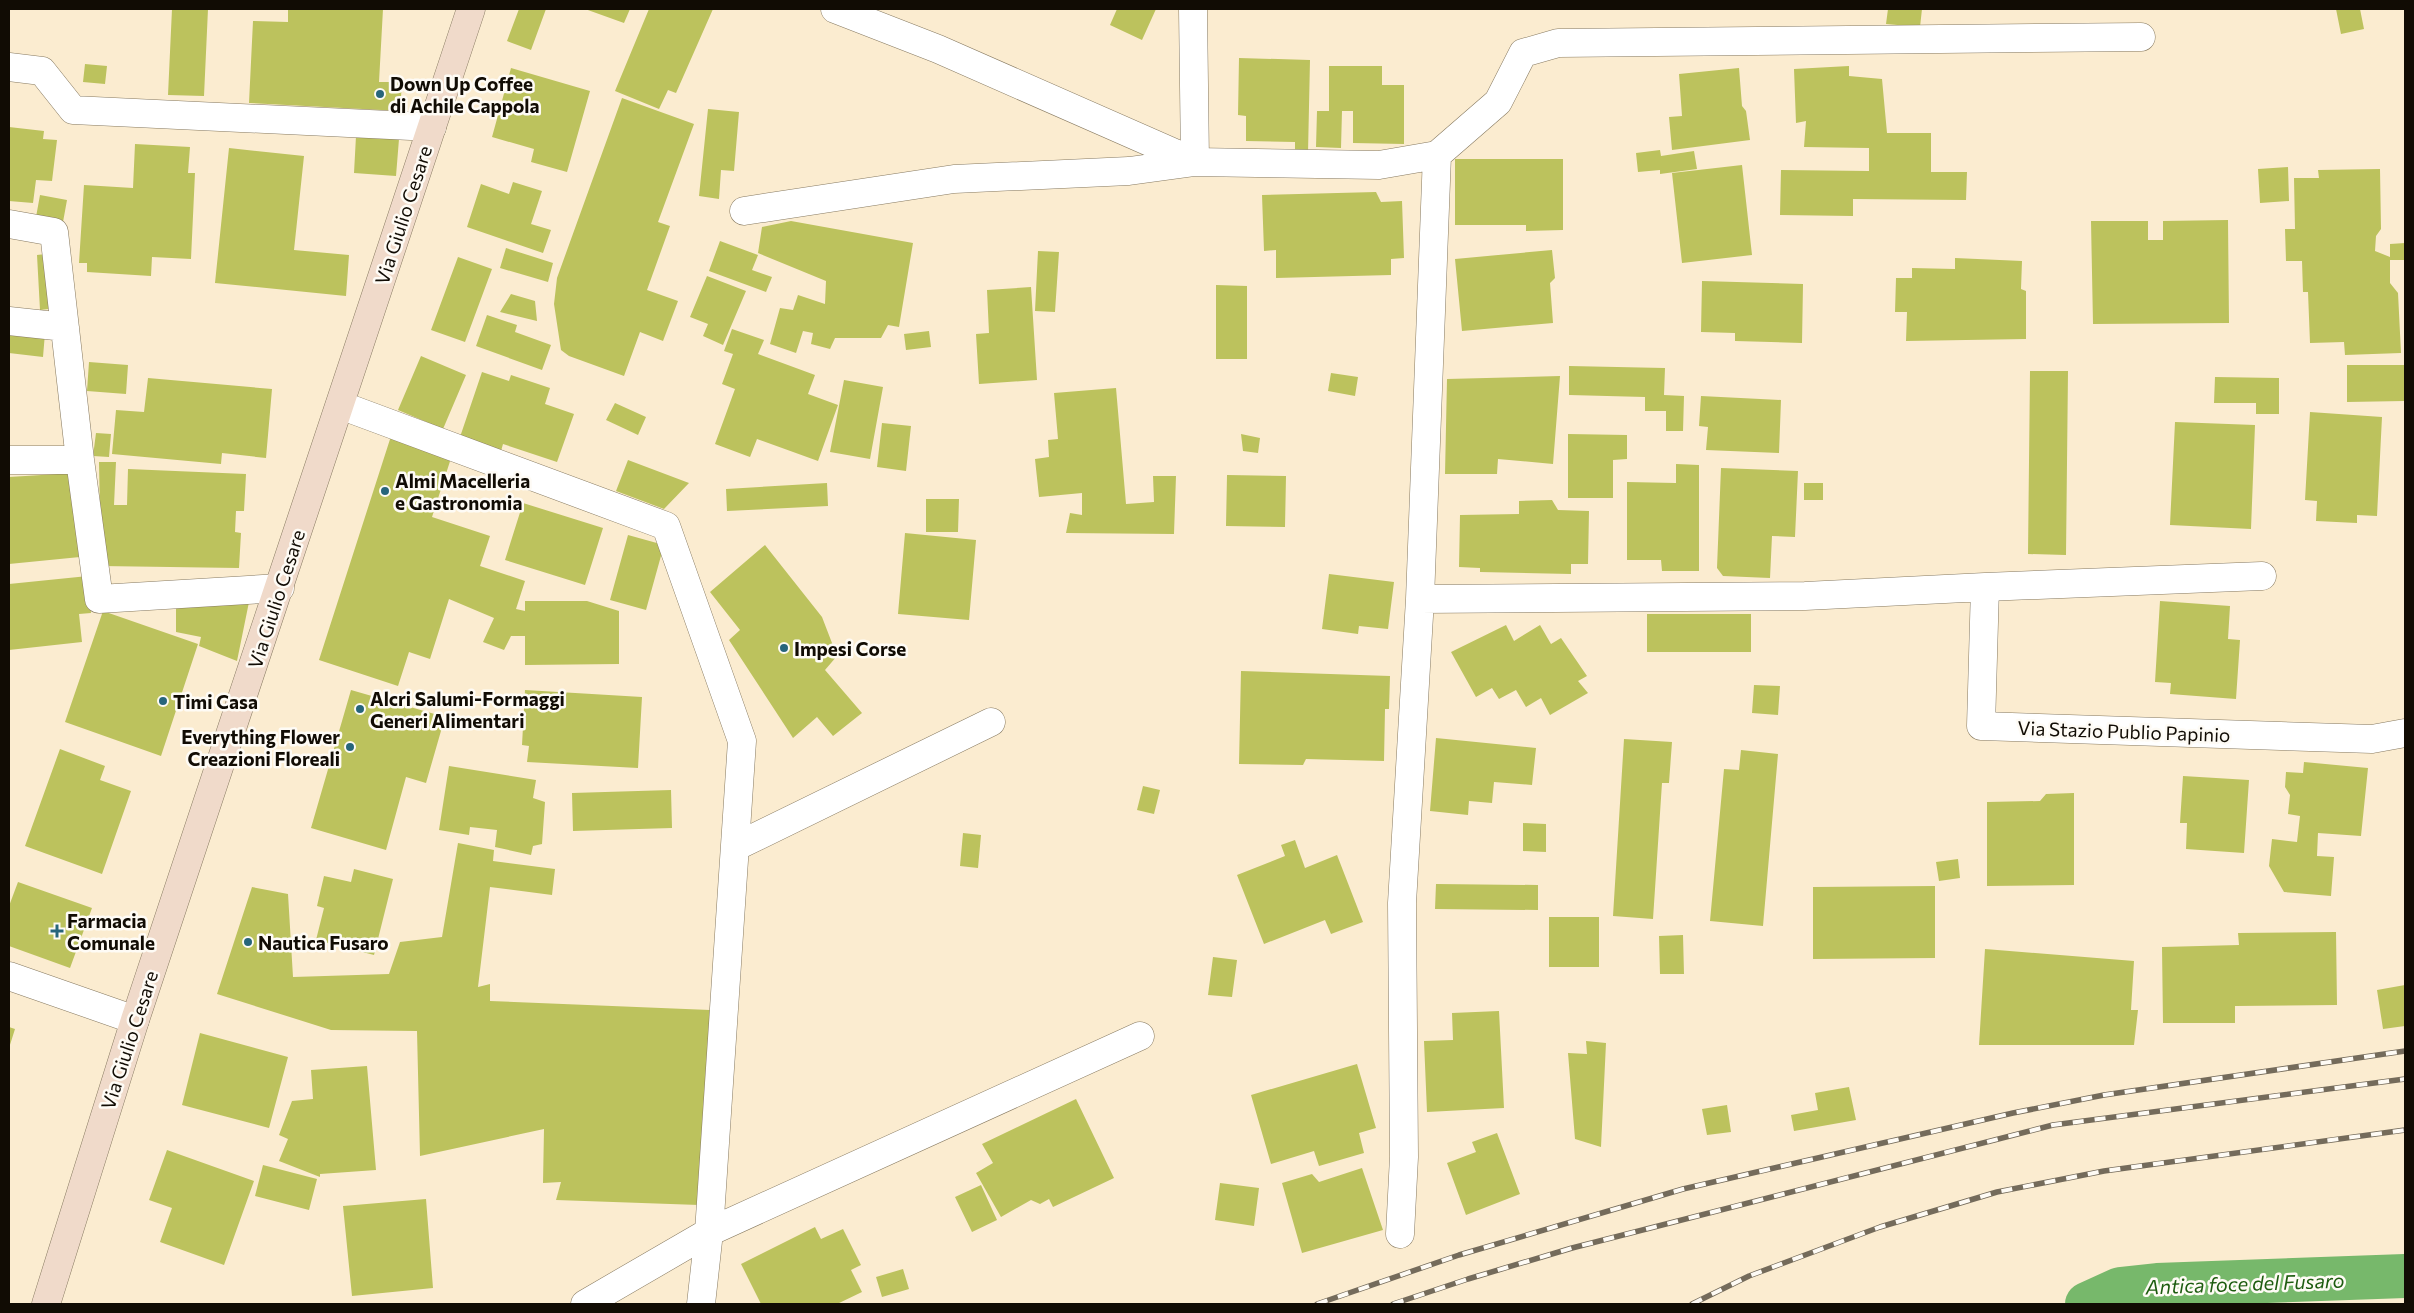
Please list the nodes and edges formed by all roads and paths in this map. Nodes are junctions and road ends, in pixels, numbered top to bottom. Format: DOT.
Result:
graph roads {
  1 [pos="471,9"];
  2 [pos="835,9"];
  3 [pos="1193,9"];
  4 [pos="2141,37"];
  5 [pos="9,66"];
  6 [pos="432,127"];
  7 [pos="1437,155"];
  8 [pos="1195,162"];
  9 [pos="744,211"];
  10 [pos="9,224"];
  11 [pos="9,321"];
  12 [pos="65,327"];
  13 [pos="340,405"];
  14 [pos="9,460"];
  15 [pos="80,460"];
  16 [pos="2262,576"];
  17 [pos="1985,587"];
  18 [pos="280,588"];
  19 [pos="1420,600"];
  20 [pos="991,722"];
  21 [pos="2405,733"];
  22 [pos="735,847"];
  23 [pos="9,976"];
  24 [pos="135,1020"];
  25 [pos="1140,1036"];
  26 [pos="709,1232"];
  27 [pos="1400,1234"];
  28 [pos="46,1304"];
  29 [pos="585,1304"];
  30 [pos="701,1304"];
  1 -- 6 [label="street, Via Giulio Cesare"];
  2 -- 8 [label="street"];
  3 -- 8 [label="street"];
  4 -- 7 [label="street"];
  5 -- 6 [label="street"];
  6 -- 13 [label="street, Via Giulio Cesare"];
  7 -- 8 [label="street"];
  7 -- 19 [label="street"];
  8 -- 9 [label="street"];
  10 -- 12 [label="street"];
  11 -- 12 [label="street"];
  12 -- 15 [label="street"];
  13 -- 18 [label="street, Via Giulio Cesare"];
  13 -- 22 [label="street"];
  14 -- 15 [label="street"];
  15 -- 18 [label="street"];
  16 -- 17 [label="street"];
  17 -- 19 [label="street"];
  17 -- 21 [label="street, Via Stazio Publio Papinio"];
  18 -- 24 [label="street, Via Giulio Cesare"];
  19 -- 27 [label="street"];
  20 -- 22 [label="street"];
  22 -- 26 [label="street"];
  23 -- 24 [label="street"];
  24 -- 28 [label="street, Via Giulio Cesare"];
  25 -- 26 [label="street"];
  26 -- 29 [label="street"];
  26 -- 30 [label="street"];
}
